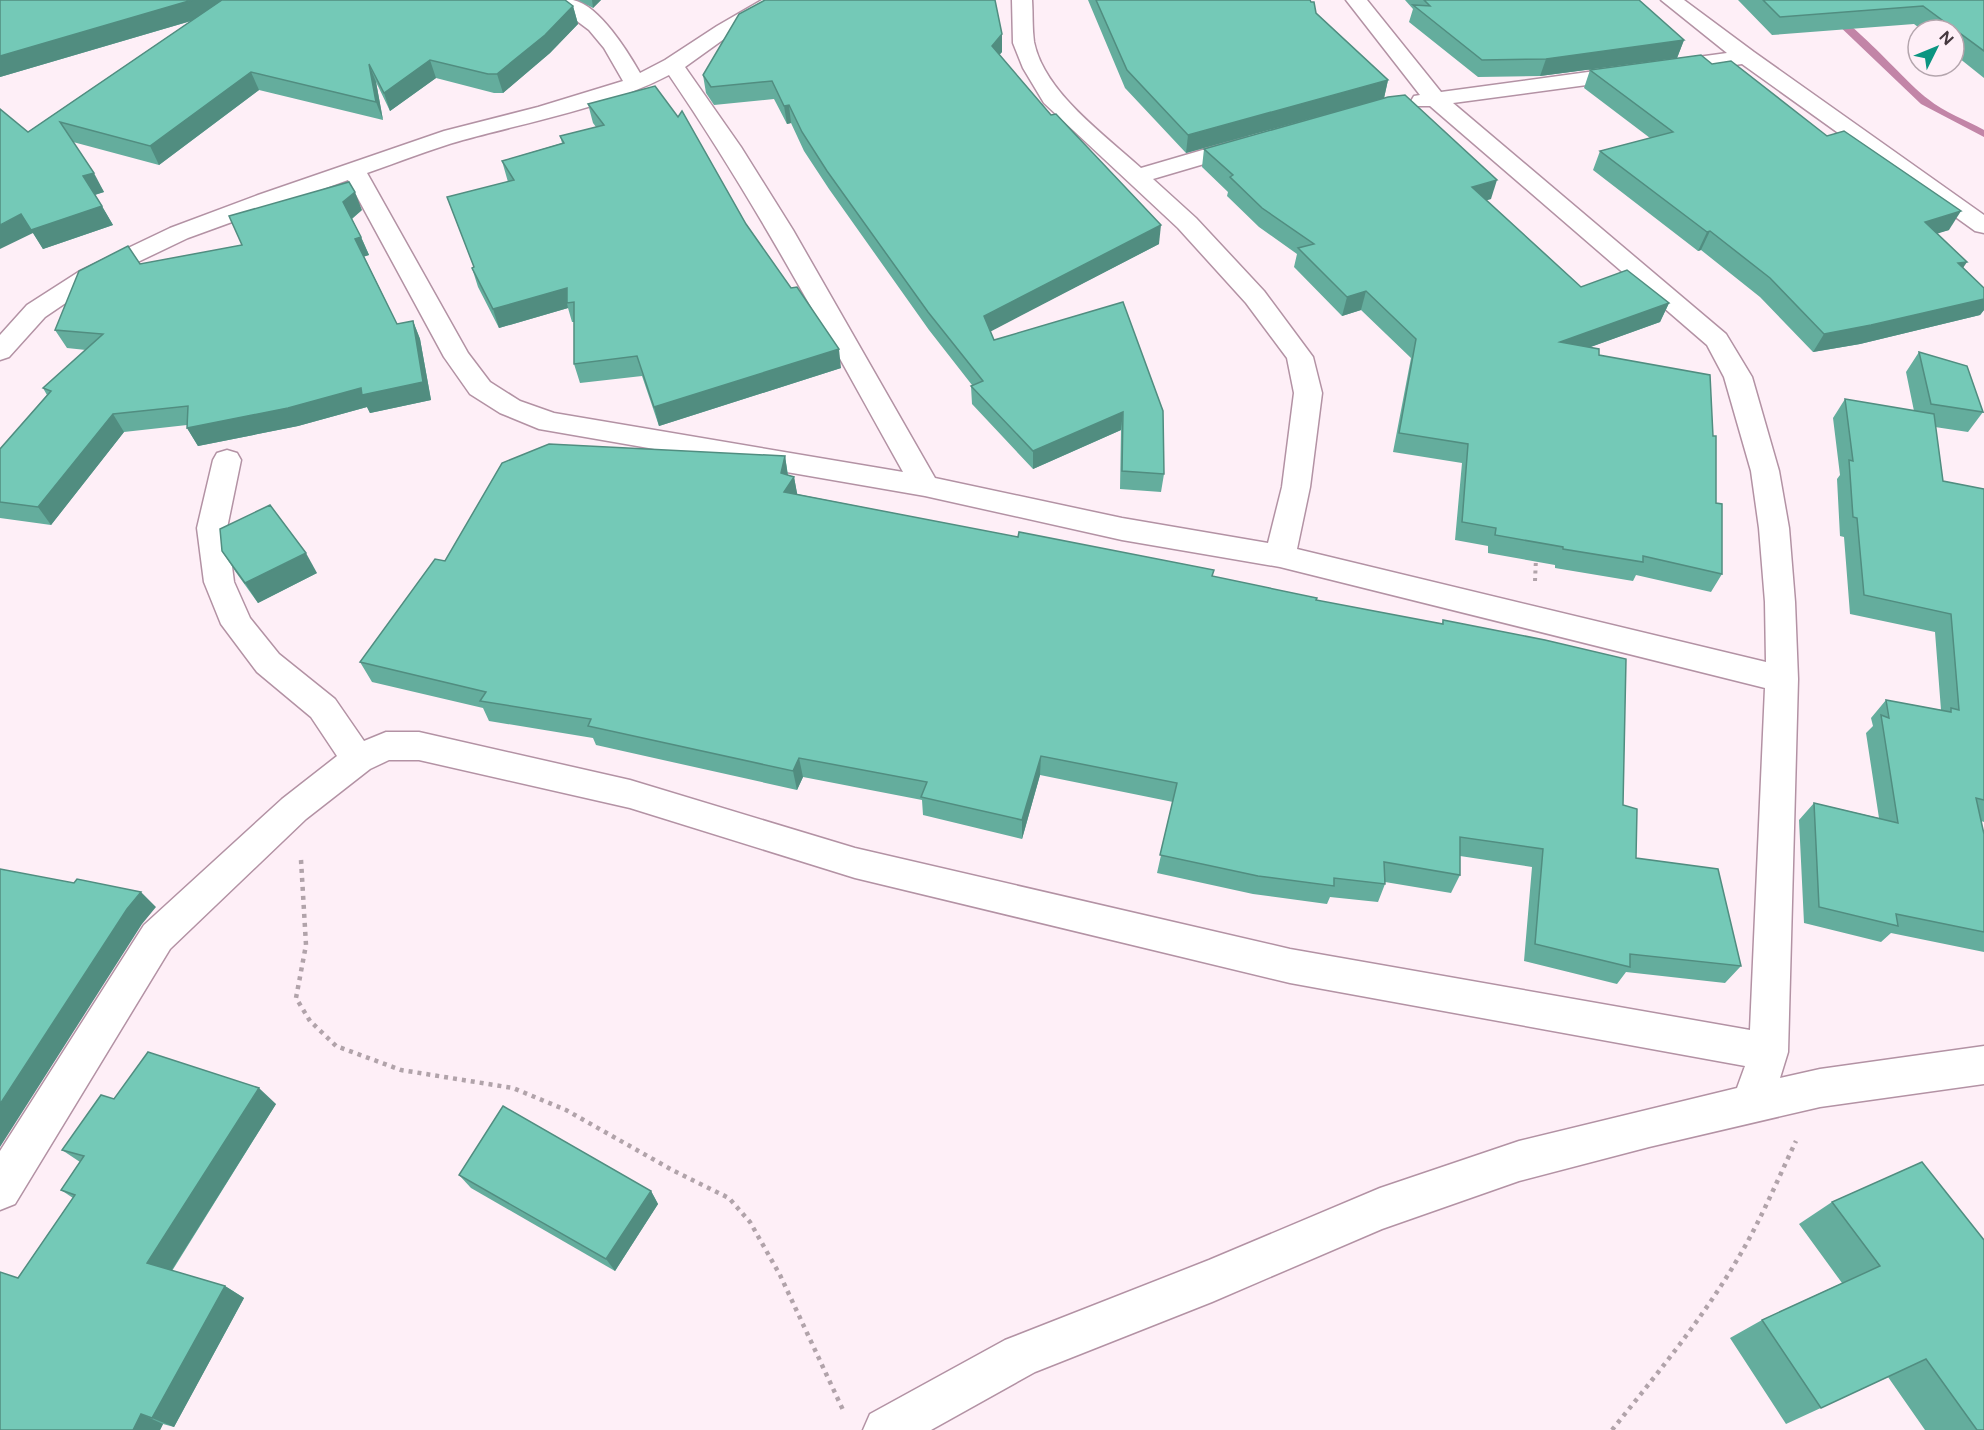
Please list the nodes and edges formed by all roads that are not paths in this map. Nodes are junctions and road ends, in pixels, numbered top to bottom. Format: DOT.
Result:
graph roads {
  1 [pos="560,0"];
  2 [pos="777,0"];
  3 [pos="1022,0"];
  4 [pos="1356,0"];
  5 [pos="1671,0"];
  6 [pos="1746,57"];
  7 [pos="673,65"];
  8 [pos="636,84"];
  9 [pos="1435,99"];
  10 [pos="1402,104"];
  11 [pos="1271,138"];
  12 [pos="354,170"];
  13 [pos="1137,176"];
  14 [pos="1984,226"];
  15 [pos="0,351"];
  16 [pos="227,460"];
  17 [pos="925,486"];
  18 [pos="1280,556"];
  19 [pos="1782,680"];
  20 [pos="358,759"];
  21 [pos="1769,1052"];
  22 [pos="1984,1065"];
  23 [pos="1751,1104"];
  24 [pos="0,1189"];
  25 [pos="886,1430"];
  1 -- 8 [label="street"];
  2 -- 7 [label="street"];
  3 -- 13 [label="street"];
  4 -- 9 [label="street"];
  5 -- 6 [label="street"];
  6 -- 9 [label="street"];
  6 -- 14 [label="street"];
  7 -- 8 [label="street"];
  7 -- 17 [label="street"];
  8 -- 12 [label="street"];
  9 -- 10 [label="street"];
  9 -- 19 [label="street"];
  11 -- 13 [label="street"];
  12 -- 15 [label="street"];
  12 -- 17 [label="street"];
  13 -- 18 [label="street"];
  16 -- 20 [label="street"];
  17 -- 18 [label="street"];
  18 -- 19 [label="street"];
  19 -- 21 [label="street"];
  20 -- 21 [label="street"];
  20 -- 24 [label="street"];
  21 -- 23 [label="street"];
  22 -- 23 [label="street"];
  23 -- 25 [label="street"];
}
